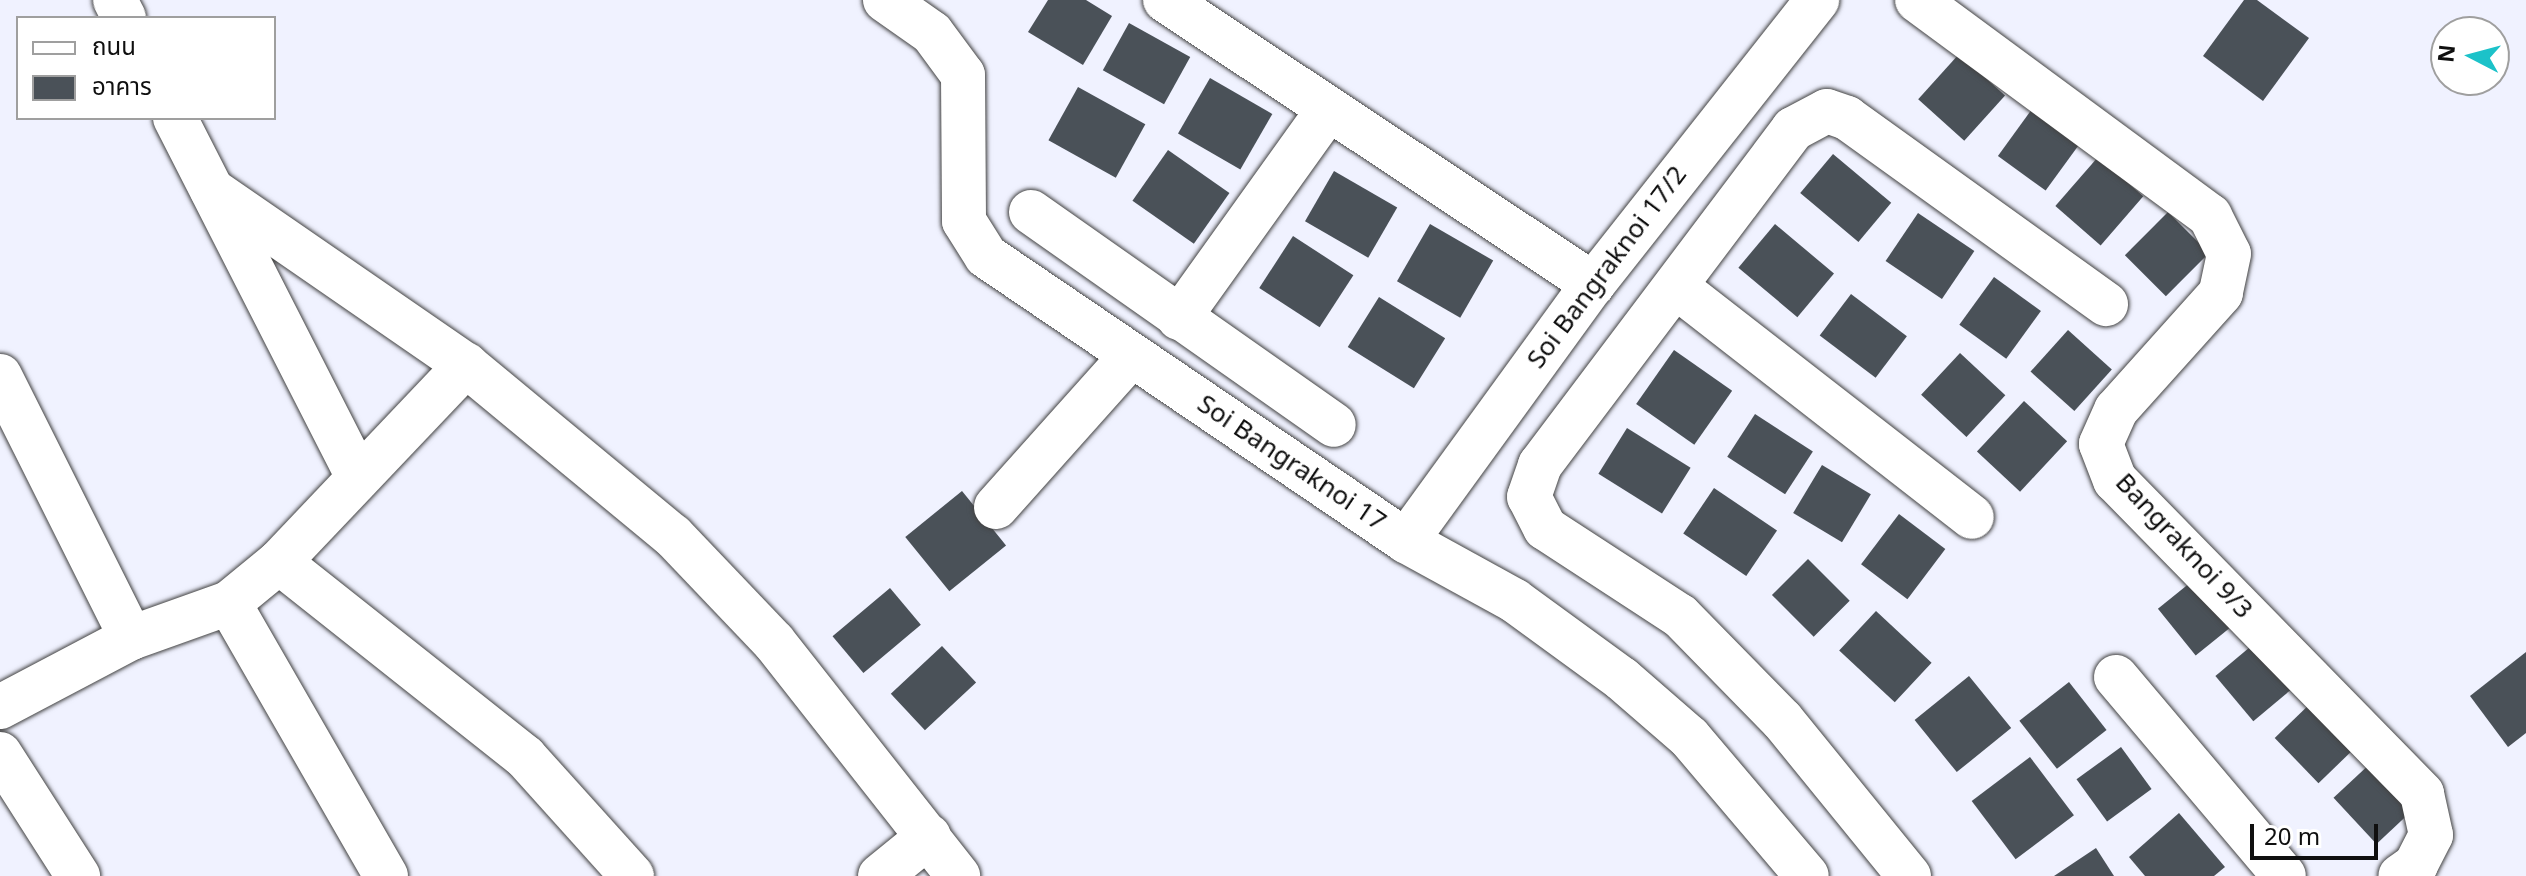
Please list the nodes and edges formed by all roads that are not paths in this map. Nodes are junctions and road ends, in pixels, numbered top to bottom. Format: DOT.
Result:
graph roads {
  1 [pos="885,0"];
  2 [pos="1165,0"];
  3 [pos="1817,0"];
  4 [pos="1917,0"];
  5 [pos="1327,111"];
  6 [pos="176,120"];
  7 [pos="212,190"];
  8 [pos="1031,212"];
  9 [pos="1593,284"];
  10 [pos="1679,289"];
  11 [pos="2106,304"];
  12 [pos="1179,318"];
  13 [pos="1130,357"];
  14 [pos="466,365"];
  15 [pos="0,376"];
  16 [pos="1334,425"];
  17 [pos="358,477"];
  18 [pos="996,507"];
  19 [pos="1972,517"];
  20 [pos="1406,541"];
  21 [pos="279,562"];
  22 [pos="229,603"];
  23 [pos="131,638"];
  24 [pos="2116,677"];
  25 [pos="0,707"];
  26 [pos="0,754"];
  27 [pos="929,836"];
  28 [pos="78,876"];
  29 [pos="386,876"];
  30 [pos="632,876"];
  31 [pos="880,876"];
  32 [pos="958,876"];
  33 [pos="1807,876"];
  34 [pos="1909,876"];
  35 [pos="2284,876"];
  36 [pos="2400,876"];
  1 -- 13 [label="street, Soi Bangraknoi 17"];
  2 -- 5 [label="street"];
  3 -- 9 [label="street, Soi Bangraknoi 17/2"];
  4 -- 36 [label="street, Bangraknoi 9/3"];
  5 -- 9 [label="street"];
  5 -- 12 [label="street"];
  6 -- 7 [label="street"];
  7 -- 14 [label="street"];
  7 -- 17 [label="street"];
  8 -- 12 [label="street"];
  9 -- 20 [label="street, Soi Bangraknoi 17/2"];
  10 -- 11 [label="street"];
  10 -- 19 [label="street"];
  10 -- 34 [label="street"];
  12 -- 16 [label="street"];
  13 -- 18 [label="street"];
  13 -- 20 [label="street, Soi Bangraknoi 17"];
  14 -- 17 [label="street"];
  14 -- 27 [label="street"];
  15 -- 23 [label="street"];
  17 -- 21 [label="street"];
  20 -- 33 [label="street, Soi Bangraknoi 17"];
  21 -- 22 [label="street"];
  21 -- 30 [label="street"];
  22 -- 23 [label="street"];
  22 -- 29 [label="street"];
  23 -- 25 [label="street"];
  24 -- 35 [label="street"];
  26 -- 28 [label="street"];
  27 -- 31 [label="street"];
  27 -- 32 [label="street"];
}
